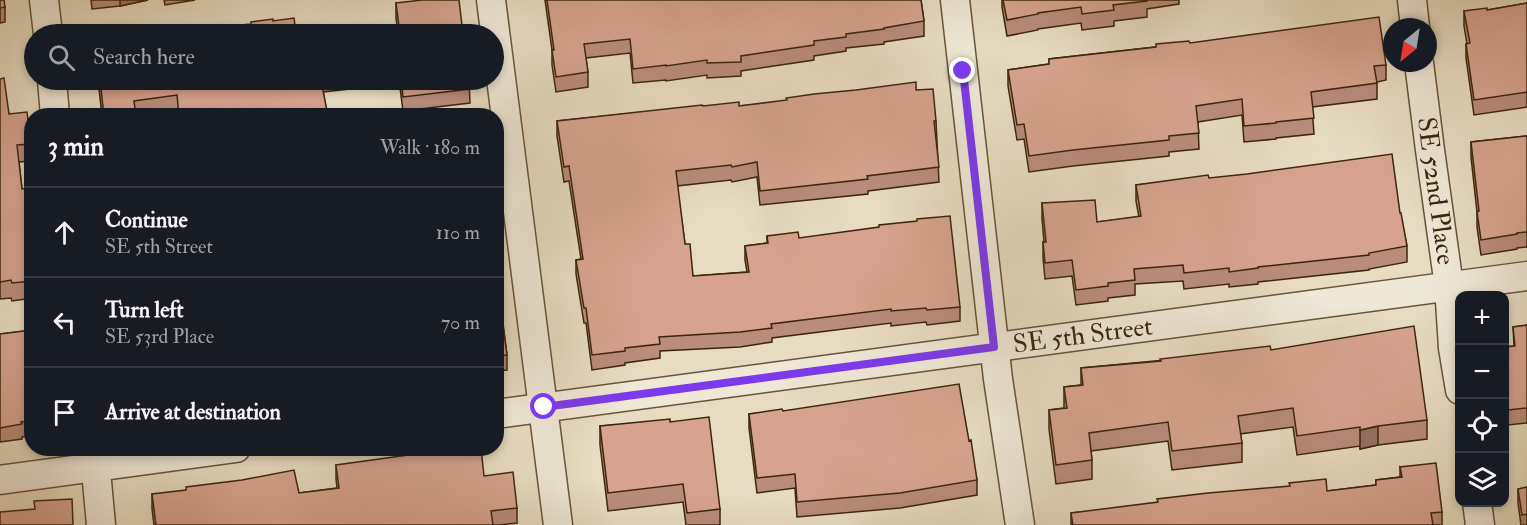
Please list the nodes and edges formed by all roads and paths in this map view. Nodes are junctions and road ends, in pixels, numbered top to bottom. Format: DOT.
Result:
graph roads {
  1 [pos="44,0"];
  2 [pos="491,0"];
  3 [pos="955,0"];
  4 [pos="1412,0"];
  5 [pos="1414,18"];
  6 [pos="47,24"];
  7 [pos="494,24"];
  8 [pos="1420,72"];
  9 [pos="53,90"];
  10 [pos="503,90"];
  11 [pos="54,108"];
  12 [pos="1527,276"];
  13 [pos="1449,286"];
  14 [pos="994,347"];
  15 [pos="1455,360"];
  16 [pos="544,407"];
  17 [pos="504,413"];
  18 [pos="123,456"];
  19 [pos="95,458"];
  20 [pos="0,480"];
  21 [pos="1478,507"];
  22 [pos="101,525"];
  23 [pos="558,525"];
  24 [pos="1020,525"];
  25 [pos="1480,525"];
  1 -- 6 [label="street"];
  2 -- 7 [label="street"];
  3 -- 14 [label="street"];
  4 -- 5 [label="street"];
  8 -- 13 [label="street, SE 52nd Place"];
  9 -- 11 [label="street"];
  10 -- 16 [label="street"];
  12 -- 13 [label="street, SE 5th Street"];
  13 -- 14 [label="street, SE 5th Street"];
  13 -- 15 [label="street, SE 52nd Place"];
  14 -- 16 [label="street, SE 5th Street"];
  14 -- 24 [label="street"];
  16 -- 17 [label="street, SE 5th Street"];
  16 -- 23 [label="street"];
  18 -- 19 [label="street"];
  19 -- 20 [label="street"];
  19 -- 22 [label="street"];
  21 -- 25 [label="street"];
}
